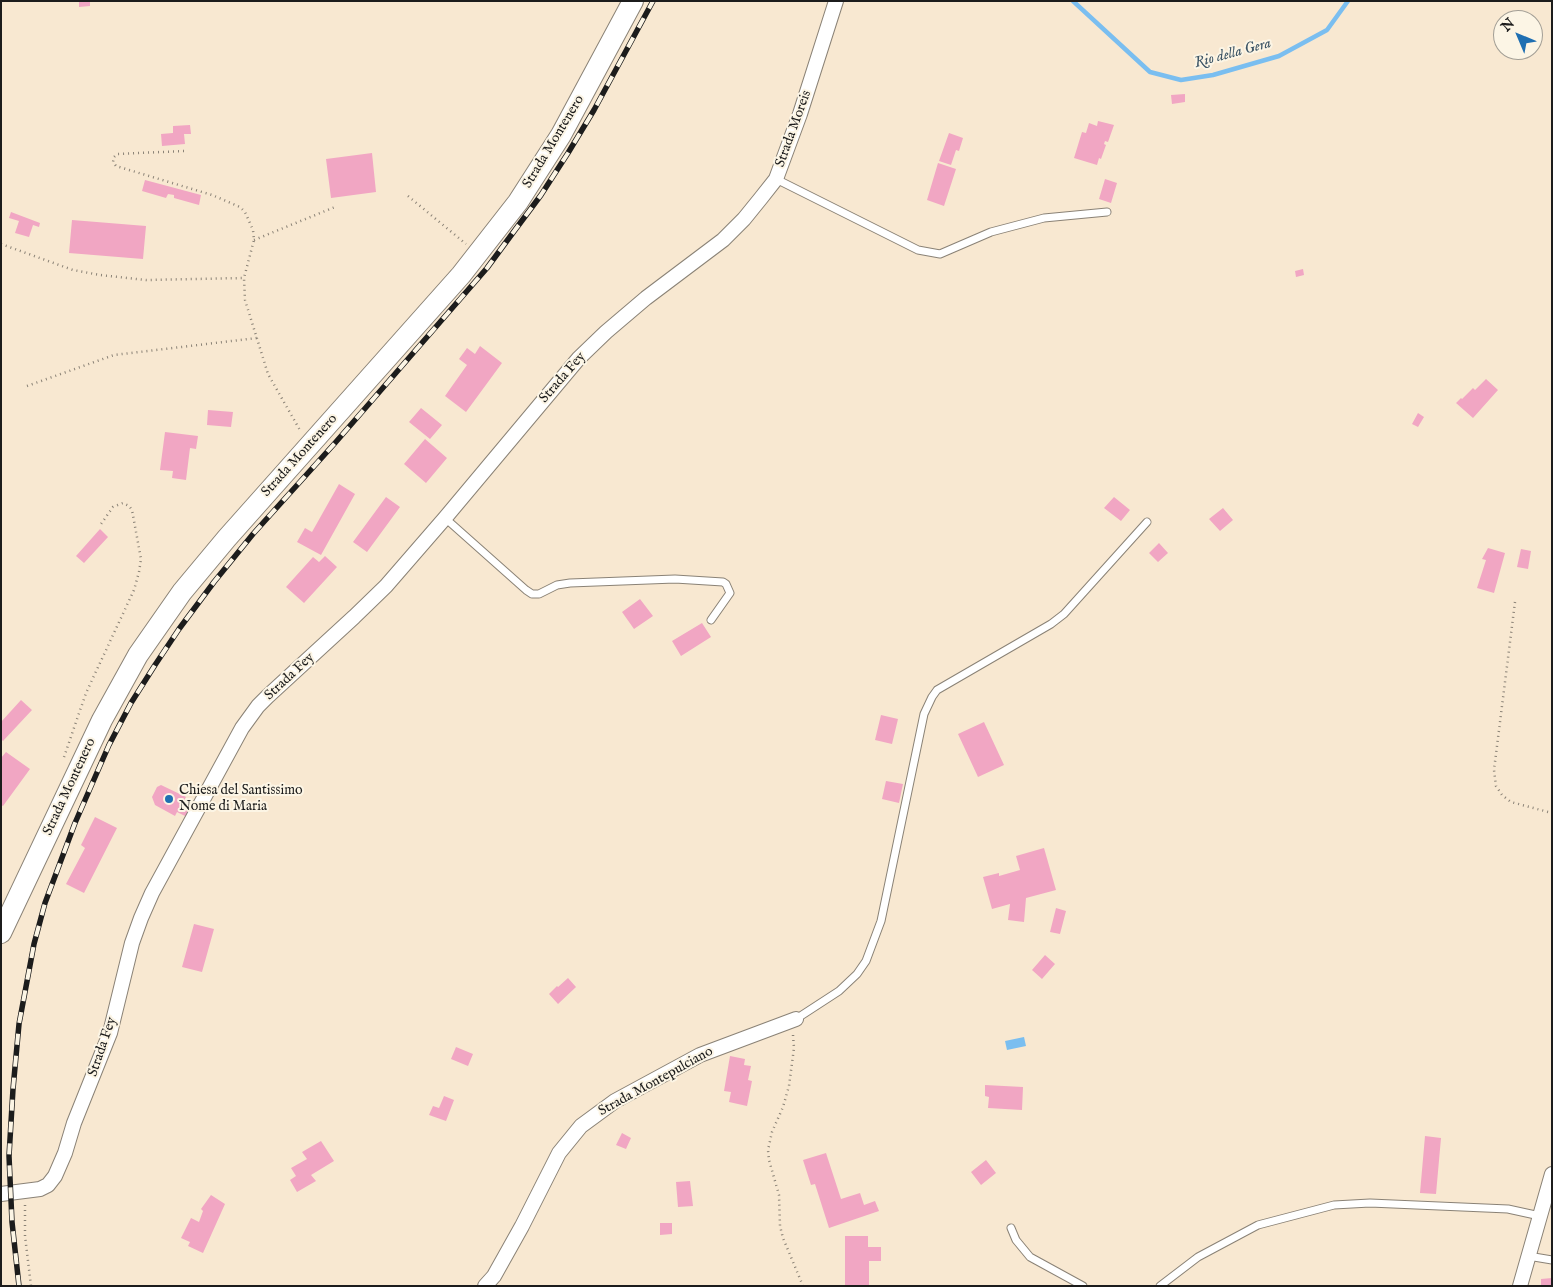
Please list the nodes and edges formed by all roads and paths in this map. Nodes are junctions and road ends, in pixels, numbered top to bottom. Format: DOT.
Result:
graph roads {
  1 [pos="633,1"];
  2 [pos="836,1"];
  3 [pos="184,151"];
  4 [pos="776,179"];
  5 [pos="408,196"];
  6 [pos="335,207"];
  7 [pos="1107,212"];
  8 [pos="254,240"];
  9 [pos="723,240"];
  10 [pos="1,244"];
  11 [pos="478,254"];
  12 [pos="244,278"];
  13 [pos="257,338"];
  14 [pos="28,386"];
  15 [pos="310,446"];
  16 [pos="445,518"];
  17 [pos="1148,522"];
  18 [pos="101,524"];
  19 [pos="1515,602"];
  20 [pos="710,620"];
  21 [pos="64,760"];
  22 [pos="1552,813"];
  23 [pos="1,933"];
  24 [pos="794,1020"];
  25 [pos="1552,1174"];
  26 [pos="25,1191"];
  27 [pos="1,1194"];
  28 [pos="1540,1216"];
  29 [pos="1011,1228"];
  30 [pos="1528,1256"];
  31 [pos="1552,1260"];
  32 [pos="31,1286"];
  33 [pos="485,1286"];
  34 [pos="803,1286"];
  35 [pos="1083,1286"];
  36 [pos="1160,1286"];
  37 [pos="1520,1286"];
  1 -- 11 [label="main road, Strada Montenero"];
  2 -- 4 [label="street, Strada Moreis"];
  3 -- 8 [label="path"];
  4 -- 7 [label="lane"];
  4 -- 9 [label="street, Strada Moreis"];
  5 -- 11 [label="path"];
  6 -- 8 [label="path"];
  8 -- 12 [label="path"];
  9 -- 16 [label="street, Strada Fey"];
  10 -- 12 [label="path"];
  11 -- 15 [label="main road, Strada Montenero"];
  12 -- 13 [label="path"];
  13 -- 14 [label="path"];
  13 -- 15 [label="path"];
  15 -- 23 [label="main road, Strada Montenero"];
  16 -- 20 [label="lane"];
  16 -- 26 [label="street, Strada Fey"];
  17 -- 24 [label="lane"];
  18 -- 21 [label="path"];
  19 -- 22 [label="path"];
  24 -- 33 [label="street, Strada Montepulciano"];
  24 -- 34 [label="path"];
  25 -- 28 [label="street"];
  26 -- 27 [label="street, Strada Fey"];
  26 -- 32 [label="path"];
  28 -- 30 [label="street"];
  28 -- 36 [label="lane"];
  29 -- 35 [label="lane"];
  30 -- 31 [label="lane"];
  30 -- 37 [label="street"];
}
